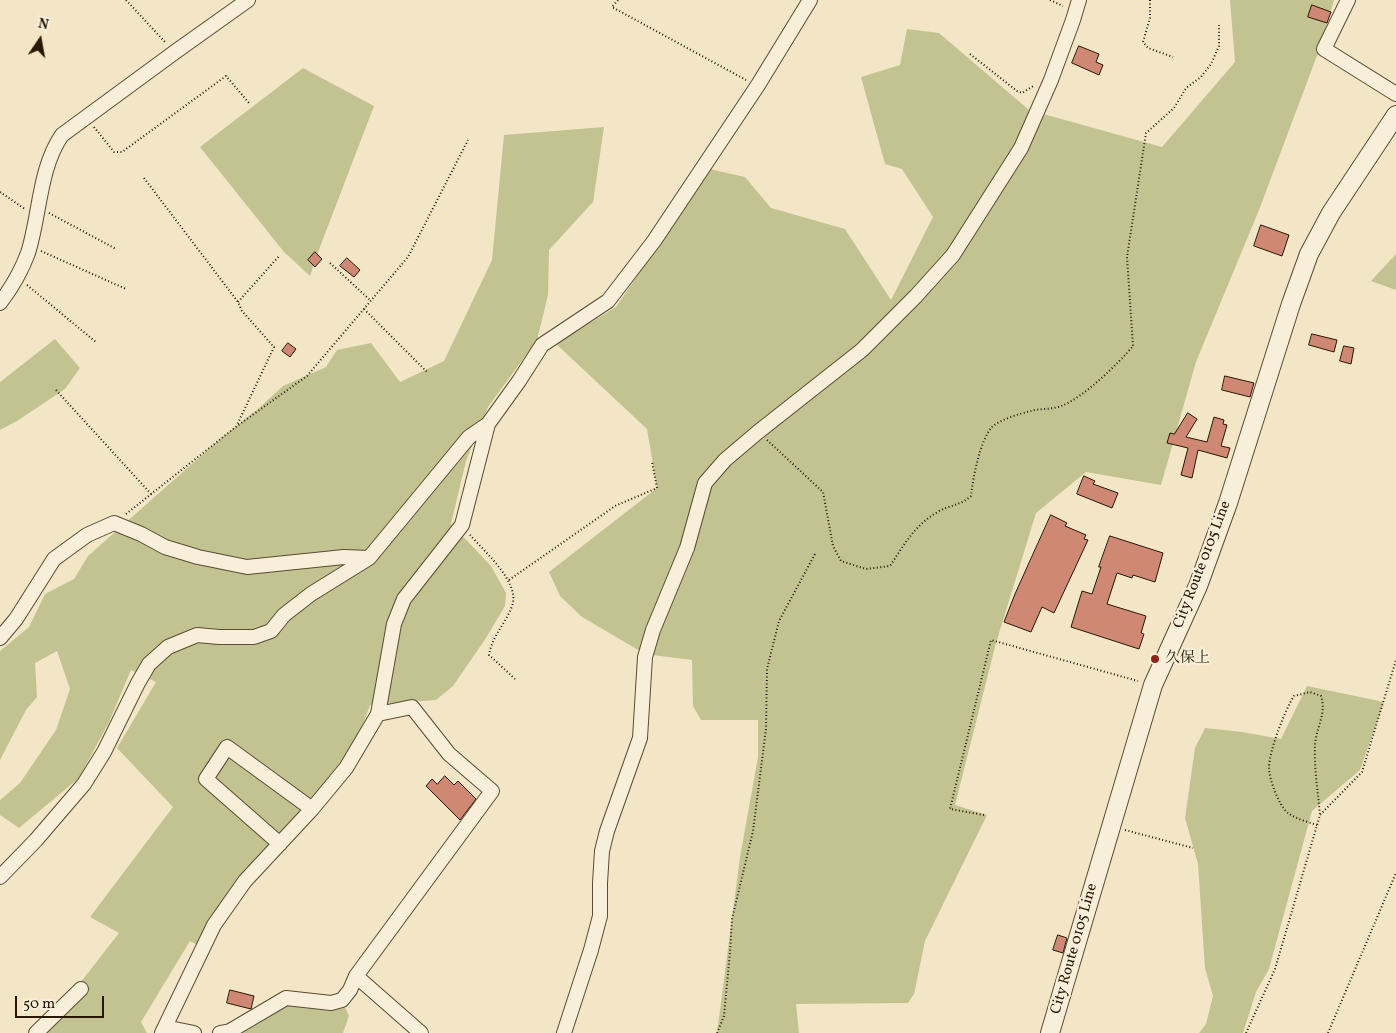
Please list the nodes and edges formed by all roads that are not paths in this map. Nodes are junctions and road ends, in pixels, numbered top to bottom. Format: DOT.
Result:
graph roads {
  1 [pos="248,0"];
  2 [pos="810,0"];
  3 [pos="1348,0"];
  4 [pos="1077,6"];
  5 [pos="1396,94"];
  6 [pos="1396,115"];
  7 [pos="0,302"];
  8 [pos="488,424"];
  9 [pos="369,558"];
  10 [pos="0,638"];
  11 [pos="378,714"];
  12 [pos="312,809"];
  13 [pos="280,844"];
  14 [pos="0,876"];
  15 [pos="356,976"];
  16 [pos="81,989"];
  17 [pos="164,1030"];
  18 [pos="36,1033"];
  19 [pos="194,1033"];
  20 [pos="220,1033"];
  21 [pos="421,1033"];
  22 [pos="564,1033"];
  23 [pos="1050,1033"];
  1 -- 7 [label="street"];
  2 -- 8 [label="street"];
  3 -- 5 [label="street"];
  4 -- 22 [label="street"];
  6 -- 23 [label="street, City Route 0105 Line"];
  8 -- 9 [label="street"];
  8 -- 11 [label="street"];
  9 -- 10 [label="street"];
  9 -- 14 [label="street"];
  11 -- 12 [label="street"];
  11 -- 15 [label="street"];
  12 -- 13 [label="street"];
  12 -- 13 [label="street"];
  13 -- 17 [label="street"];
  15 -- 20 [label="street"];
  15 -- 21 [label="street"];
  16 -- 18 [label="street"];
  17 -- 19 [label="street"];
}
